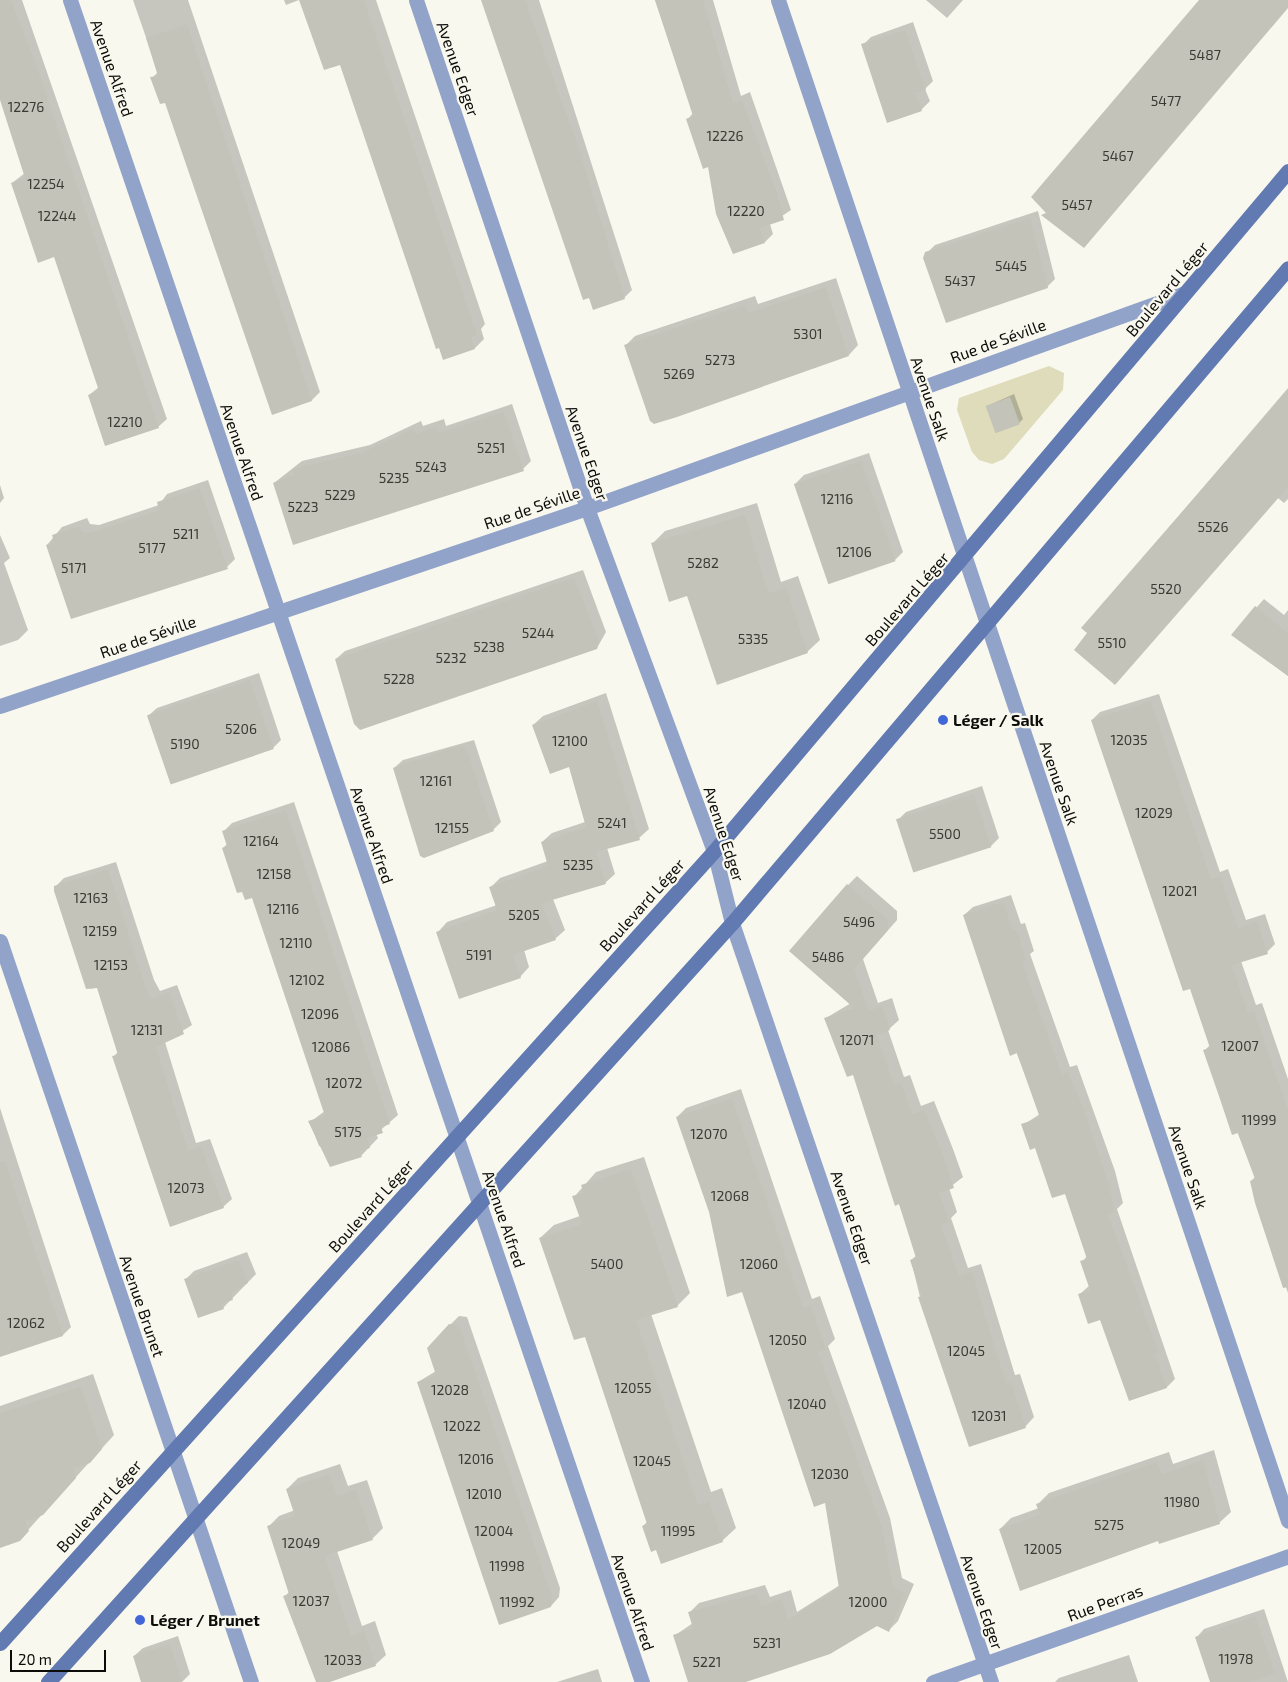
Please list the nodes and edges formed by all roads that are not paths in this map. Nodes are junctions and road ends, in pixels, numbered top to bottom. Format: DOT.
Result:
graph roads {
  1 [pos="70,0"];
  2 [pos="416,0"];
  3 [pos="778,0"];
  4 [pos="1288,171"];
  5 [pos="1288,268"];
  6 [pos="1185,293"];
  7 [pos="910,394"];
  8 [pos="587,508"];
  9 [pos="965,558"];
  10 [pos="278,612"];
  11 [pos="987,624"];
  12 [pos="0,706"];
  13 [pos="714,851"];
  14 [pos="732,923"];
  15 [pos="0,941"];
  16 [pos="458,1136"];
  17 [pos="479,1201"];
  18 [pos="173,1451"];
  19 [pos="194,1519"];
  20 [pos="1288,1521"];
  21 [pos="1288,1556"];
  22 [pos="0,1643"];
  23 [pos="985,1665"];
  24 [pos="48,1682"];
  25 [pos="251,1682"];
  26 [pos="642,1682"];
  27 [pos="933,1682"];
  28 [pos="991,1682"];
  1 -- 10 [label="street, Avenue Alfred"];
  2 -- 8 [label="street, Avenue Edger"];
  3 -- 7 [label="street, Avenue Salk"];
  4 -- 6 [label="main road, Boulevard Léger"];
  5 -- 11 [label="main road"];
  6 -- 7 [label="street, Rue de Séville"];
  6 -- 9 [label="main road, Boulevard Léger"];
  7 -- 8 [label="street, Rue de Séville"];
  7 -- 9 [label="street, Avenue Salk"];
  8 -- 10 [label="street, Rue de Séville"];
  8 -- 13 [label="street, Avenue Edger"];
  9 -- 11 [label="street, Avenue Salk"];
  9 -- 13 [label="main road, Boulevard Léger"];
  10 -- 12 [label="street, Rue de Séville"];
  10 -- 16 [label="street, Avenue Alfred"];
  11 -- 14 [label="main road"];
  11 -- 20 [label="street, Avenue Salk"];
  13 -- 14 [label="street, Avenue Edger"];
  13 -- 16 [label="main road, Boulevard Léger"];
  14 -- 17 [label="main road"];
  14 -- 23 [label="street, Avenue Edger"];
  15 -- 18 [label="street, Avenue Brunet"];
  16 -- 17 [label="street, Avenue Alfred"];
  16 -- 18 [label="main road, Boulevard Léger"];
  17 -- 19 [label="main road"];
  17 -- 26 [label="street, Avenue Alfred"];
  18 -- 19 [label="street, Avenue Brunet"];
  18 -- 22 [label="main road, Boulevard Léger"];
  19 -- 24 [label="main road"];
  19 -- 25 [label="street, Avenue Brunet"];
  21 -- 23 [label="street, Rue Perras"];
  23 -- 27 [label="street, Rue Perras"];
  23 -- 28 [label="street, Avenue Edger"];
}
